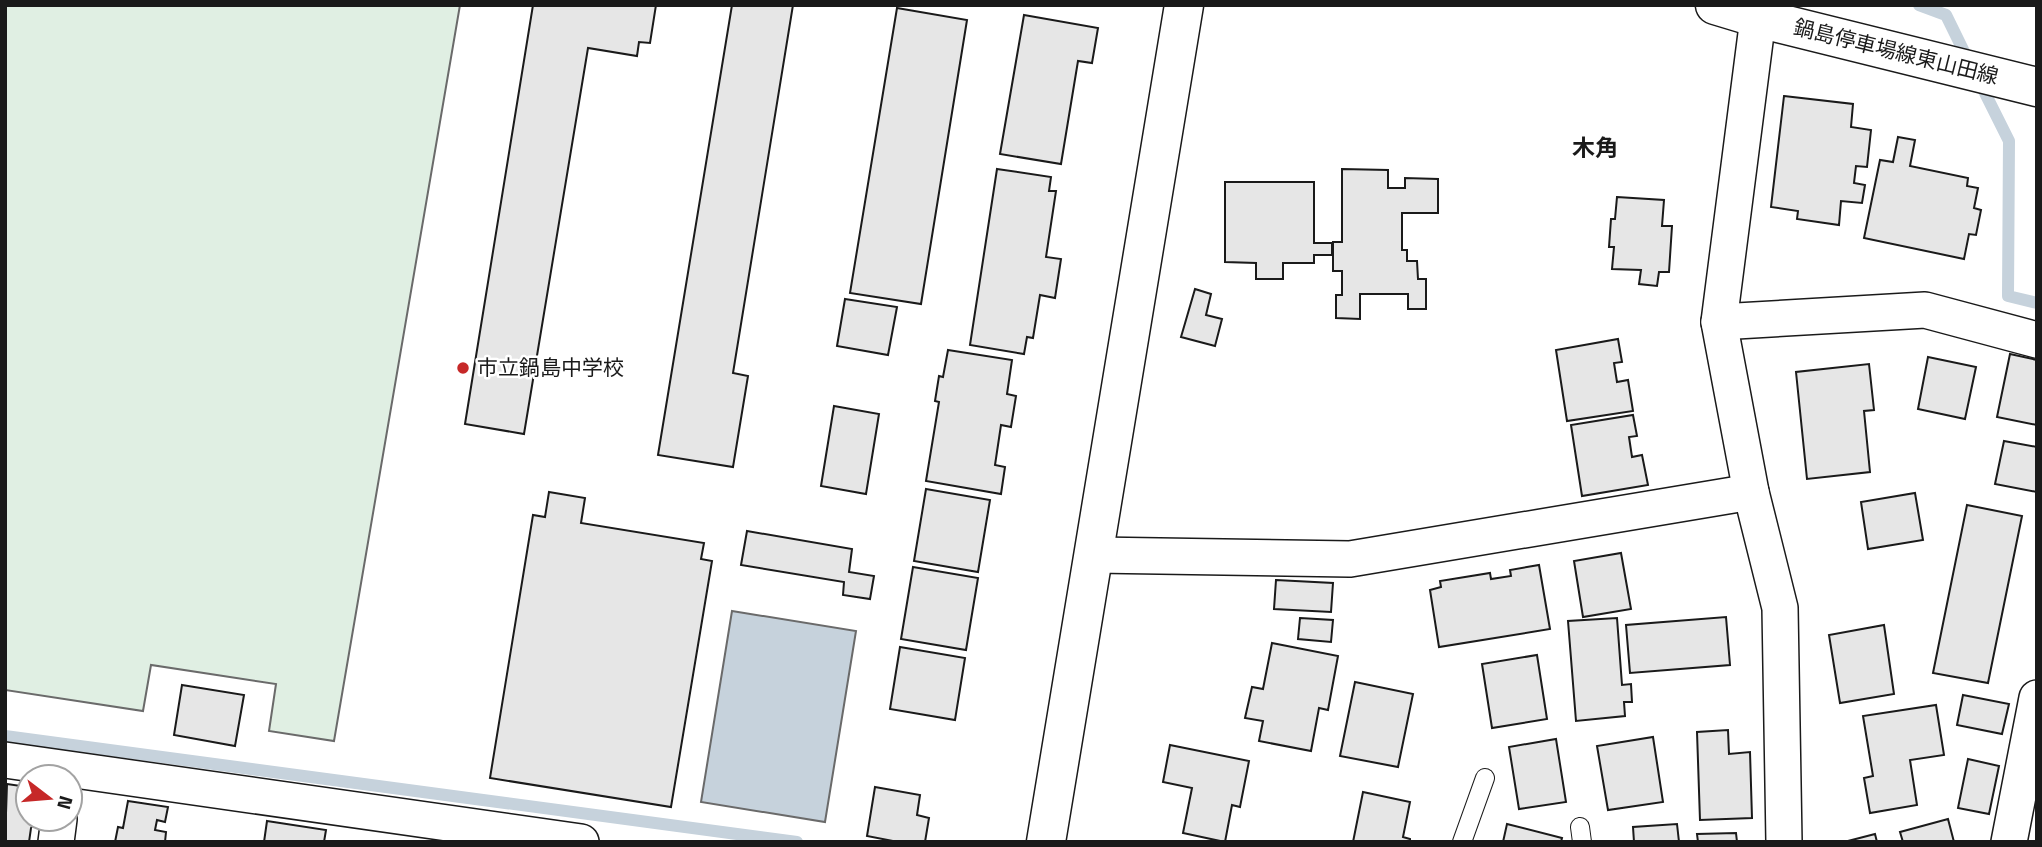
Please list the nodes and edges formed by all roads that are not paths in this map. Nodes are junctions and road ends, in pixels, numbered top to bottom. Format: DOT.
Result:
graph roads {
  1 [pos="1184,5"];
  2 [pos="1716,5"];
  3 [pos="1758,18"];
  4 [pos="2037,87"];
  5 [pos="1719,322"];
  6 [pos="2037,340"];
  7 [pos="1751,492"];
  8 [pos="1095,555"];
  9 [pos="2037,698"];
  10 [pos="84,776"];
  11 [pos="1485,778"];
  12 [pos="383,827"];
  13 [pos="581,842"];
  14 [pos="1046,842"];
  15 [pos="1462,842"];
  16 [pos="1784,842"];
  17 [pos="2008,842"];
  1 -- 8 [label="street"];
  2 -- 3 [label="street, 鍋島停車場線東山田線"];
  3 -- 4 [label="street, 鍋島停車場線東山田線"];
  3 -- 5 [label="street"];
  5 -- 6 [label="street"];
  5 -- 7 [label="street"];
  7 -- 8 [label="street"];
  7 -- 16 [label="street"];
  8 -- 14 [label="street"];
  9 -- 17 [label="street"];
  10 -- 12 [label="street"];
  11 -- 15 [label="lane"];
  12 -- 13 [label="street"];
}
